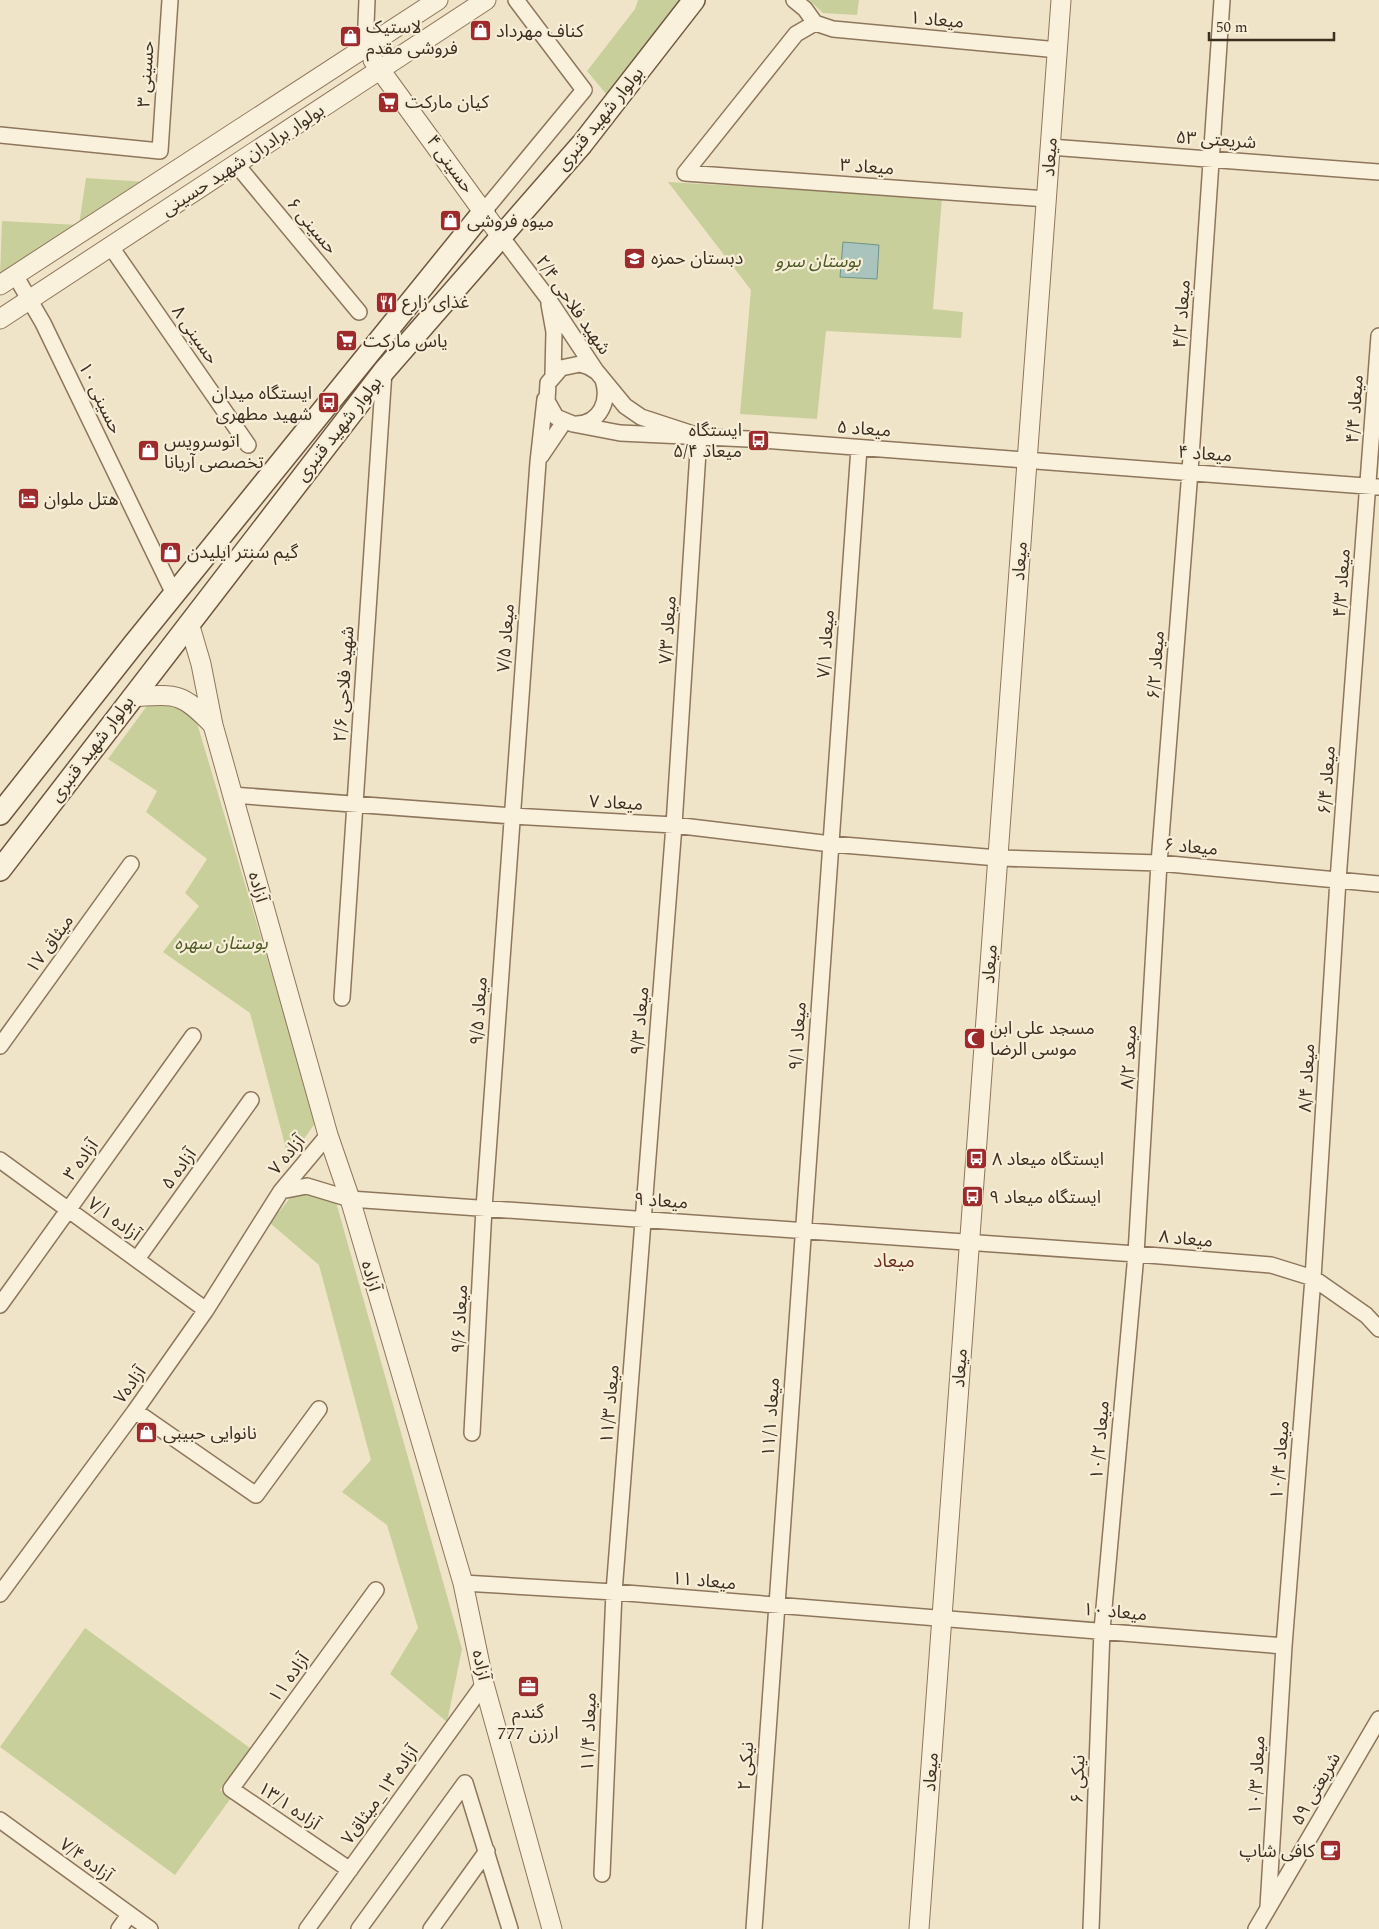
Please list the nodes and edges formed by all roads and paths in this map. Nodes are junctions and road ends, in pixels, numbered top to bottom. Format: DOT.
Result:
graph roads {
  1 [pos="170,0"];
  2 [pos="366,0"];
  3 [pos="438,0"];
  4 [pos="486,0"];
  5 [pos="516,0"];
  6 [pos="694,0"];
  7 [pos="794,0"];
  8 [pos="1061,0"];
  9 [pos="1222,0"];
  10 [pos="814,23"];
  11 [pos="365,49"];
  12 [pos="1058,50"];
  13 [pos="381,69"];
  14 [pos="0,135"];
  15 [pos="1050,147"];
  16 [pos="1212,158"];
  17 [pos="236,164"];
  18 [pos="1379,172"];
  19 [pos="1047,199"];
  20 [pos="484,211"];
  21 [pos="500,235"];
  22 [pos="111,247"];
  23 [pos="8,280"];
  24 [pos="547,297"];
  25 [pos="29,301"];
  26 [pos="359,312"];
  27 [pos="0,319"];
  28 [pos="1379,336"];
  29 [pos="384,372"];
  30 [pos="553,374"];
  31 [pos="600,376"];
  32 [pos="546,392"];
  33 [pos="568,423"];
  34 [pos="699,436"];
  35 [pos="248,445"];
  36 [pos="859,448"];
  37 [pos="1027,460"];
  38 [pos="538,462"];
  39 [pos="1190,471"];
  40 [pos="1373,486"];
  41 [pos="174,594"];
  42 [pos="189,623"];
  43 [pos="1353,682"];
  44 [pos="132,697"];
  45 [pos="213,726"];
  46 [pos="232,795"];
  47 [pos="354,805"];
  48 [pos="0,814"];
  49 [pos="512,816"];
  50 [pos="674,825"];
  51 [pos="831,844"];
  52 [pos="998,858"];
  53 [pos="1159,863"];
  54 [pos="131,864"];
  55 [pos="0,870"];
  56 [pos="1338,880"];
  57 [pos="1379,884"];
  58 [pos="342,998"];
  59 [pos="193,1036"];
  60 [pos="0,1046"];
  61 [pos="251,1100"];
  62 [pos="328,1135"];
  63 [pos="0,1160"];
  64 [pos="281,1191"];
  65 [pos="350,1199"];
  66 [pos="484,1208"];
  67 [pos="69,1209"];
  68 [pos="643,1219"];
  69 [pos="803,1231"];
  70 [pos="969,1243"];
  71 [pos="1136,1254"];
  72 [pos="137,1259"];
  73 [pos="1313,1278"];
  74 [pos="0,1305"];
  75 [pos="206,1310"];
  76 [pos="1379,1329"];
  77 [pos="318,1410"];
  78 [pos="135,1411"];
  79 [pos="472,1433"];
  80 [pos="463,1583"];
  81 [pos="376,1590"];
  82 [pos="614,1592"];
  83 [pos="0,1594"];
  84 [pos="777,1606"];
  85 [pos="942,1619"];
  86 [pos="1102,1630"];
  87 [pos="1284,1646"];
  88 [pos="484,1684"];
  89 [pos="1379,1719"];
  90 [pos="231,1789"];
  91 [pos="2,1826"];
  92 [pos="487,1851"];
  93 [pos="350,1870"];
  94 [pos="602,1874"];
  95 [pos="1268,1907"];
  96 [pos="443,1912"];
  97 [pos="129,1915"];
  98 [pos="119,1929"];
  99 [pos="150,1929"];
  100 [pos="307,1929"];
  101 [pos="359,1929"];
  102 [pos="431,1929"];
  103 [pos="449,1929"];
  104 [pos="510,1929"];
  105 [pos="552,1929"];
  106 [pos="754,1929"];
  107 [pos="920,1929"];
  108 [pos="1091,1929"];
  109 [pos="1256,1929"];
  1 -- 14 [label="street, حسینی ۳"];
  2 -- 11 [label="street"];
  3 -- 11 [label="street, بولوار برادران شهید حسینی"];
  4 -- 13 [label="street, بولوار برادران شهید حسینی"];
  5 -- 20 [label="street, بولوار شهید قنبری"];
  6 -- 21 [label="main road, بولوار شهید قنبری"];
  7 -- 10 [label="street"];
  8 -- 12 [label="street, میعاد"];
  9 -- 16 [label="street, میعاد ۴/۲"];
  10 -- 12 [label="street, میعاد ۱"];
  10 -- 19 [label="street, میعاد ۳"];
  11 -- 13 [label="street, حسینی ۴"];
  11 -- 23 [label="street, بولوار برادران شهید حسینی"];
  12 -- 15 [label="street, میعاد"];
  13 -- 17 [label="street, بولوار برادران شهید حسینی"];
  13 -- 20 [label="street, حسینی ۴"];
  15 -- 16 [label="street, شریعتی ۵۳"];
  15 -- 19 [label="street, میعاد"];
  16 -- 18 [label="street, شریعتی ۵۳"];
  16 -- 39 [label="street, میعاد ۴/۲"];
  17 -- 22 [label="street, بولوار برادران شهید حسینی"];
  17 -- 26 [label="street, حسینی ۶"];
  19 -- 37 [label="street, میعاد"];
  20 -- 21 [label="street, حسینی ۴"];
  20 -- 41 [label="main road, بولوار شهید قنبری"];
  21 -- 24 [label="street, شهید فلاحی ۲/۴"];
  21 -- 29 [label="main road, بولوار شهید قنبری"];
  22 -- 25 [label="street, بولوار برادران شهید حسینی"];
  22 -- 35 [label="street, حسینی ۸"];
  23 -- 25 [label="street, حسینی ۱۰"];
  24 -- 30 [label="street"];
  24 -- 31 [label="street, شهید فلاحی ۲/۴"];
  25 -- 27 [label="street, بولوار برادران شهید حسینی"];
  25 -- 41 [label="street, حسینی ۱۰"];
  28 -- 40 [label="street, میعاد ۴/۴"];
  29 -- 42 [label="main road, بولوار شهید قنبری"];
  29 -- 47 [label="street, شهید فلاحی ۲/۶"];
  30 -- 31 [label="street"];
  30 -- 32 [label="street"];
  31 -- 33 [label="street"];
  31 -- 34 [label="street, شهید فلاحی ۲/۴"];
  32 -- 33 [label="street"];
  32 -- 38 [label="street, میعاد ۷/۵"];
  33 -- 34 [label="street"];
  33 -- 38 [label="street, میعاد ۷/۵"];
  34 -- 36 [label="street, میعاد ۵"];
  34 -- 50 [label="street, میعاد ۷/۳"];
  36 -- 37 [label="street, میعاد ۵"];
  36 -- 51 [label="street, میعاد ۷/۱"];
  37 -- 39 [label="street, میعاد ۴"];
  37 -- 52 [label="street, میعاد"];
  38 -- 49 [label="street, میعاد ۷/۵"];
  39 -- 40 [label="street, میعاد ۴"];
  39 -- 53 [label="street, میعاد ۶/۲"];
  40 -- 43 [label="street, میعاد ۴/۳"];
  41 -- 48 [label="main road, بولوار شهید قنبری"];
  42 -- 44 [label="main road, بولوار شهید قنبری"];
  42 -- 45 [label="street, آزاده"];
  43 -- 56 [label="street, میعاد ۶/۴"];
  44 -- 45 [label="street"];
  44 -- 55 [label="main road, بولوار شهید قنبری"];
  45 -- 46 [label="street, آزاده"];
  46 -- 47 [label="street, میعاد ۷"];
  46 -- 62 [label="street, آزاده"];
  47 -- 49 [label="street, میعاد ۷"];
  47 -- 58 [label="street, شهید فلاحی ۲/۶"];
  49 -- 50 [label="street, میعاد ۷"];
  49 -- 66 [label="street, میعاد ۹/۵"];
  50 -- 51 [label="street, میعاد ۷"];
  50 -- 68 [label="street, میعاد ۹/۳"];
  51 -- 52 [label="street, میعاد ۷"];
  51 -- 69 [label="street, میعاد ۹/۱"];
  52 -- 53 [label="street, میعاد ۶"];
  52 -- 70 [label="street, میعاد"];
  53 -- 56 [label="street, میعاد ۶"];
  53 -- 71 [label="street, میعد ۸/۲"];
  54 -- 60 [label="street, میثاق ۱۷"];
  56 -- 57 [label="street, میعاد ۶"];
  56 -- 73 [label="street, میعاد ۸/۴"];
  59 -- 67 [label="street, آزاده ۳"];
  61 -- 72 [label="street, آزاده ۵"];
  62 -- 64 [label="street, آزاده ۷"];
  62 -- 65 [label="street, آزاده"];
  63 -- 67 [label="street, آزاده ۷/۱"];
  64 -- 65 [label="street, آزاده ۷"];
  64 -- 75 [label="street, آزاده۷"];
  65 -- 66 [label="street, میعاد ۹"];
  65 -- 80 [label="street, آزاده"];
  66 -- 68 [label="street, میعاد ۹"];
  66 -- 79 [label="street, میعاد ۹/۶"];
  67 -- 72 [label="street, آزاده ۷/۱"];
  67 -- 74 [label="street, آزاده ۳"];
  68 -- 69 [label="street, میعاد ۹"];
  68 -- 82 [label="street, میعاد ۱۱/۳"];
  69 -- 70 [label="street, میعاد ۹"];
  69 -- 84 [label="street, میعاد ۱۱/۱"];
  70 -- 71 [label="street, میعاد ۸"];
  70 -- 85 [label="street, میعاد"];
  71 -- 73 [label="street, میعاد ۸"];
  71 -- 86 [label="street, میعاد ۱۰/۲"];
  72 -- 75 [label="street, آزاده ۷/۱"];
  73 -- 76 [label="street, میعاد ۸"];
  73 -- 87 [label="street, میعاد ۱۰/۴"];
  75 -- 78 [label="street, آزاده۷"];
  77 -- 78 [label="street"];
  78 -- 83 [label="street, آزاده۷"];
  80 -- 82 [label="street, میعاد ۱۱"];
  80 -- 88 [label="street, آزاده"];
  81 -- 90 [label="street, آزاده ۱۱"];
  82 -- 84 [label="street, میعاد ۱۱"];
  82 -- 94 [label="street, میعاد ۱۱/۴"];
  84 -- 85 [label="street, میعاد ۱۱"];
  84 -- 106 [label="street, نیکی ۲"];
  85 -- 86 [label="street, میعاد ۱۰"];
  85 -- 107 [label="street, میعاد"];
  86 -- 87 [label="street, میعاد ۱۰"];
  86 -- 108 [label="street, نیکی ۶"];
  87 -- 95 [label="street, میعاد ۱۰/۳"];
  88 -- 93 [label="street, آزاده ۱۳_میثاق۷"];
  88 -- 105 [label="street, آزاده"];
  89 -- 95 [label="street, شریعتی ۵۹"];
  90 -- 93 [label="street, آزاده ۱۳/۱"];
  91 -- 97 [label="street, آزاده ۷/۴"];
  92 -- 96 [label="street"];
  92 -- 101 [label="street"];
  92 -- 104 [label="street"];
  93 -- 100 [label="street, آزاده ۱۳_میثاق۷"];
  95 -- 109 [label="street, شریعتی ۵۹"];
  96 -- 102 [label="street"];
  96 -- 103 [label="street"];
  97 -- 98 [label="street"];
  97 -- 99 [label="street, آزاده ۷/۴"];
}
